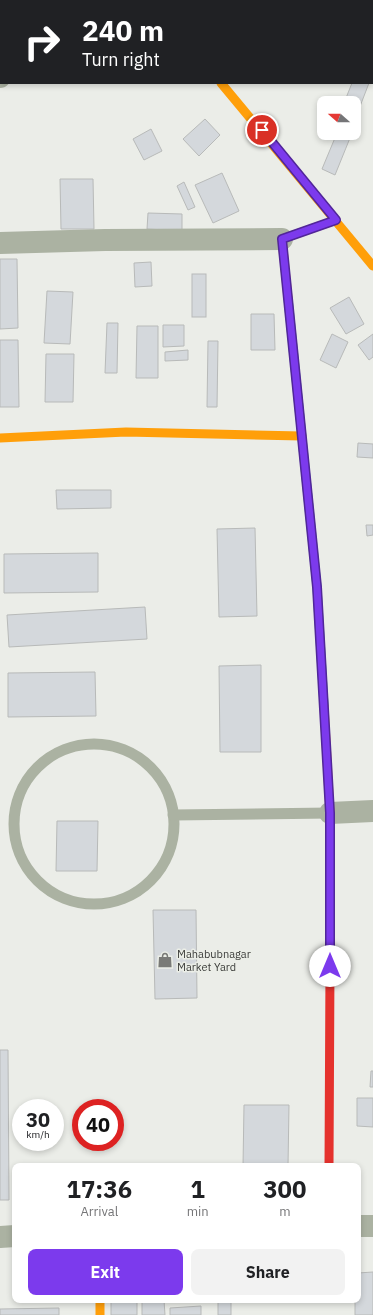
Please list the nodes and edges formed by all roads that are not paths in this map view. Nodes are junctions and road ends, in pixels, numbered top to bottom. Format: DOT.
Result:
graph roads {
  1 [pos="223,84"];
  2 [pos="336,220"];
  3 [pos="282,239"];
  4 [pos="0,243"];
  5 [pos="373,266"];
  6 [pos="302,436"];
  7 [pos="0,438"];
  8 [pos="373,811"];
  9 [pos="330,813"];
  10 [pos="173,815"];
  11 [pos="329,1163"];
  12 [pos="361,1226"];
  13 [pos="373,1226"];
  14 [pos="12,1236"];
  15 [pos="0,1237"];
  16 [pos="100,1303"];
  17 [pos="100,1315"];
  1 -- 2 [label="street"];
  2 -- 3 [label="street"];
  2 -- 5 [label="street"];
  3 -- 4 [label="street"];
  3 -- 6 [label="street"];
  6 -- 7 [label="street"];
  6 -- 9 [label="street"];
  8 -- 9 [label="street"];
  9 -- 10 [label="lane"];
  9 -- 11 [label="street"];
  10 -- 10 [label="lane"];
  12 -- 13 [label="street"];
  14 -- 15 [label="street"];
  16 -- 17 [label="street"];
}
